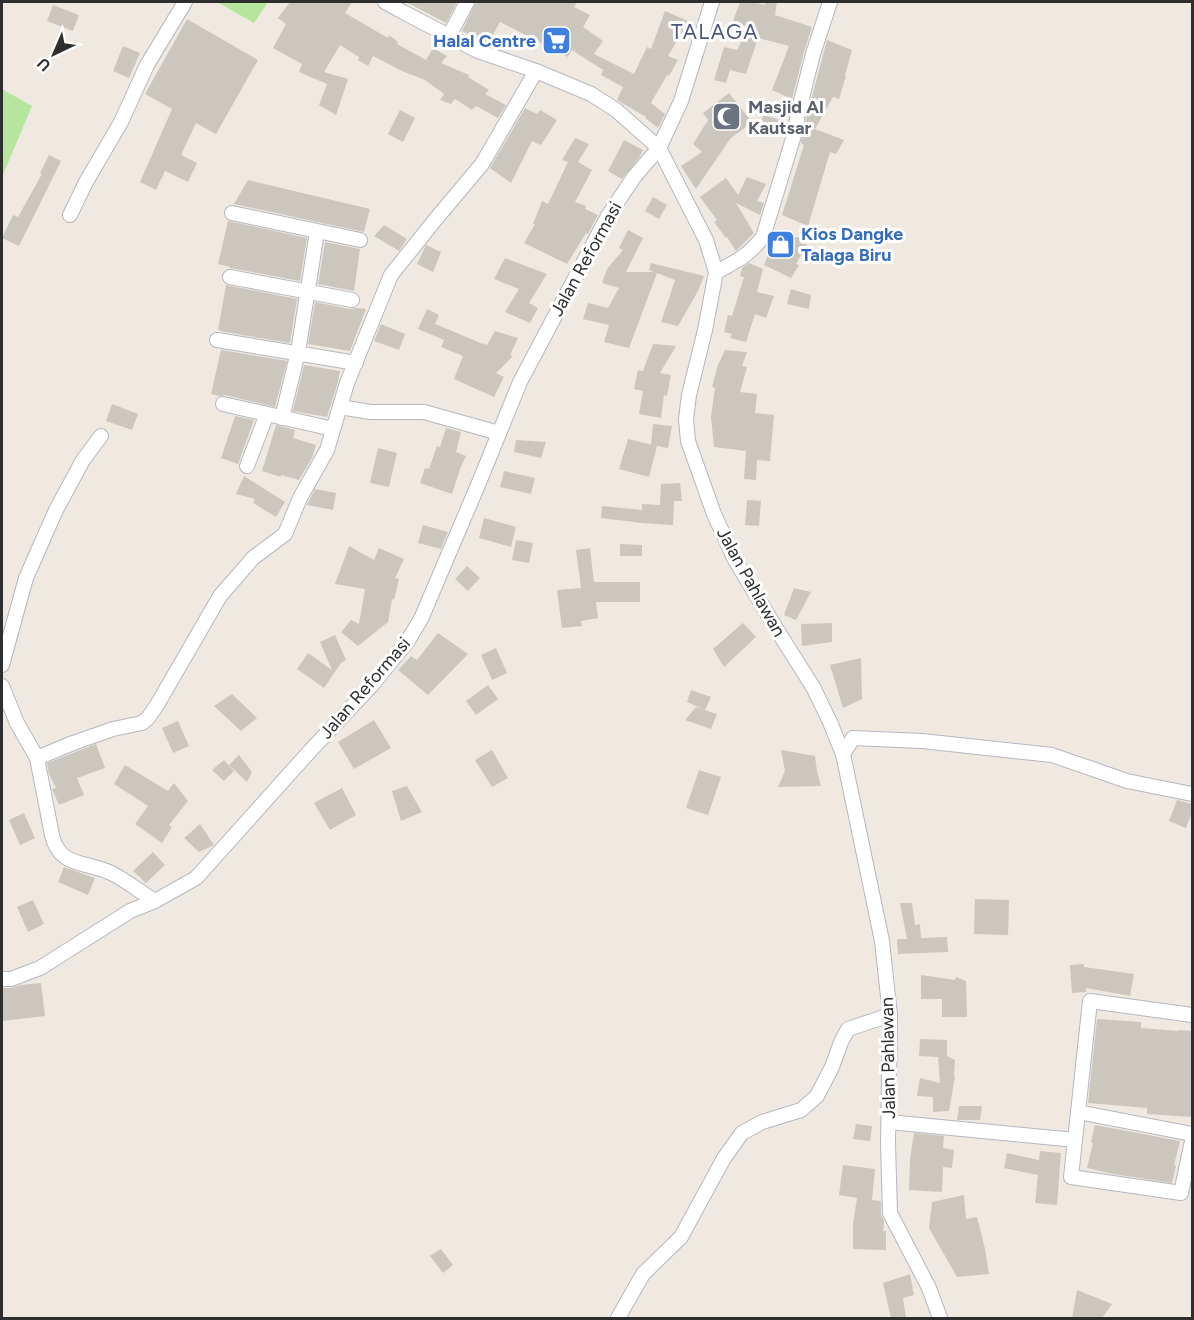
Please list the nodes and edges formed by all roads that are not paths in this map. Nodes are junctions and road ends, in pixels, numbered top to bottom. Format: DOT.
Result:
graph roads {
  1 [pos="185,2"];
  2 [pos="386,2"];
  3 [pos="467,2"];
  4 [pos="712,2"];
  5 [pos="830,2"];
  6 [pos="449,36"];
  7 [pos="536,71"];
  8 [pos="659,148"];
  9 [pos="232,213"];
  10 [pos="70,215"];
  11 [pos="317,232"];
  12 [pos="360,240"];
  13 [pos="716,272"];
  14 [pos="230,277"];
  15 [pos="308,291"];
  16 [pos="352,300"];
  17 [pos="218,340"];
  18 [pos="298,352"];
  19 [pos="356,363"];
  20 [pos="223,404"];
  21 [pos="340,407"];
  22 [pos="267,414"];
  23 [pos="282,418"];
  24 [pos="333,429"];
  25 [pos="499,433"];
  26 [pos="101,436"];
  27 [pos="247,466"];
  28 [pos="2,665"];
  29 [pos="2,686"];
  30 [pos="843,754"];
  31 [pos="37,758"];
  32 [pos="1192,794"];
  33 [pos="154,901"];
  34 [pos="2,979"];
  35 [pos="1192,1015"];
  36 [pos="890,1016"];
  37 [pos="1078,1112"];
  38 [pos="889,1122"];
  39 [pos="1192,1134"];
  40 [pos="1075,1140"];
  41 [pos="1192,1141"];
  42 [pos="618,1318"];
  43 [pos="940,1318"];
  1 -- 10 [label="street"];
  2 -- 6 [label="street, Jalan Pahlawan"];
  3 -- 6 [label="street"];
  4 -- 8 [label="street, Jalan Reformasi"];
  5 -- 13 [label="street"];
  6 -- 7 [label="street, Jalan Pahlawan"];
  7 -- 8 [label="street, Jalan Pahlawan"];
  7 -- 19 [label="street"];
  8 -- 13 [label="street, Jalan Pahlawan"];
  8 -- 25 [label="street, Jalan Reformasi"];
  9 -- 11 [label="street"];
  11 -- 12 [label="street"];
  11 -- 15 [label="street"];
  13 -- 30 [label="street, Jalan Pahlawan"];
  14 -- 15 [label="street"];
  15 -- 16 [label="street"];
  15 -- 18 [label="street"];
  17 -- 18 [label="street"];
  18 -- 19 [label="street"];
  18 -- 23 [label="street"];
  19 -- 21 [label="street"];
  20 -- 22 [label="street"];
  21 -- 24 [label="street"];
  21 -- 25 [label="street"];
  22 -- 23 [label="street"];
  22 -- 27 [label="street"];
  23 -- 24 [label="street"];
  24 -- 31 [label="street"];
  25 -- 33 [label="street, Jalan Reformasi"];
  26 -- 28 [label="street"];
  29 -- 31 [label="street"];
  30 -- 32 [label="street"];
  30 -- 36 [label="street, Jalan Pahlawan"];
  31 -- 33 [label="street"];
  33 -- 34 [label="street, Jalan Reformasi"];
  35 -- 37 [label="street"];
  36 -- 38 [label="street, Jalan Pahlawan"];
  36 -- 42 [label="street"];
  37 -- 39 [label="street"];
  37 -- 40 [label="street"];
  38 -- 40 [label="street"];
  38 -- 43 [label="street, Jalan Pahlawan"];
  40 -- 41 [label="street"];
}
